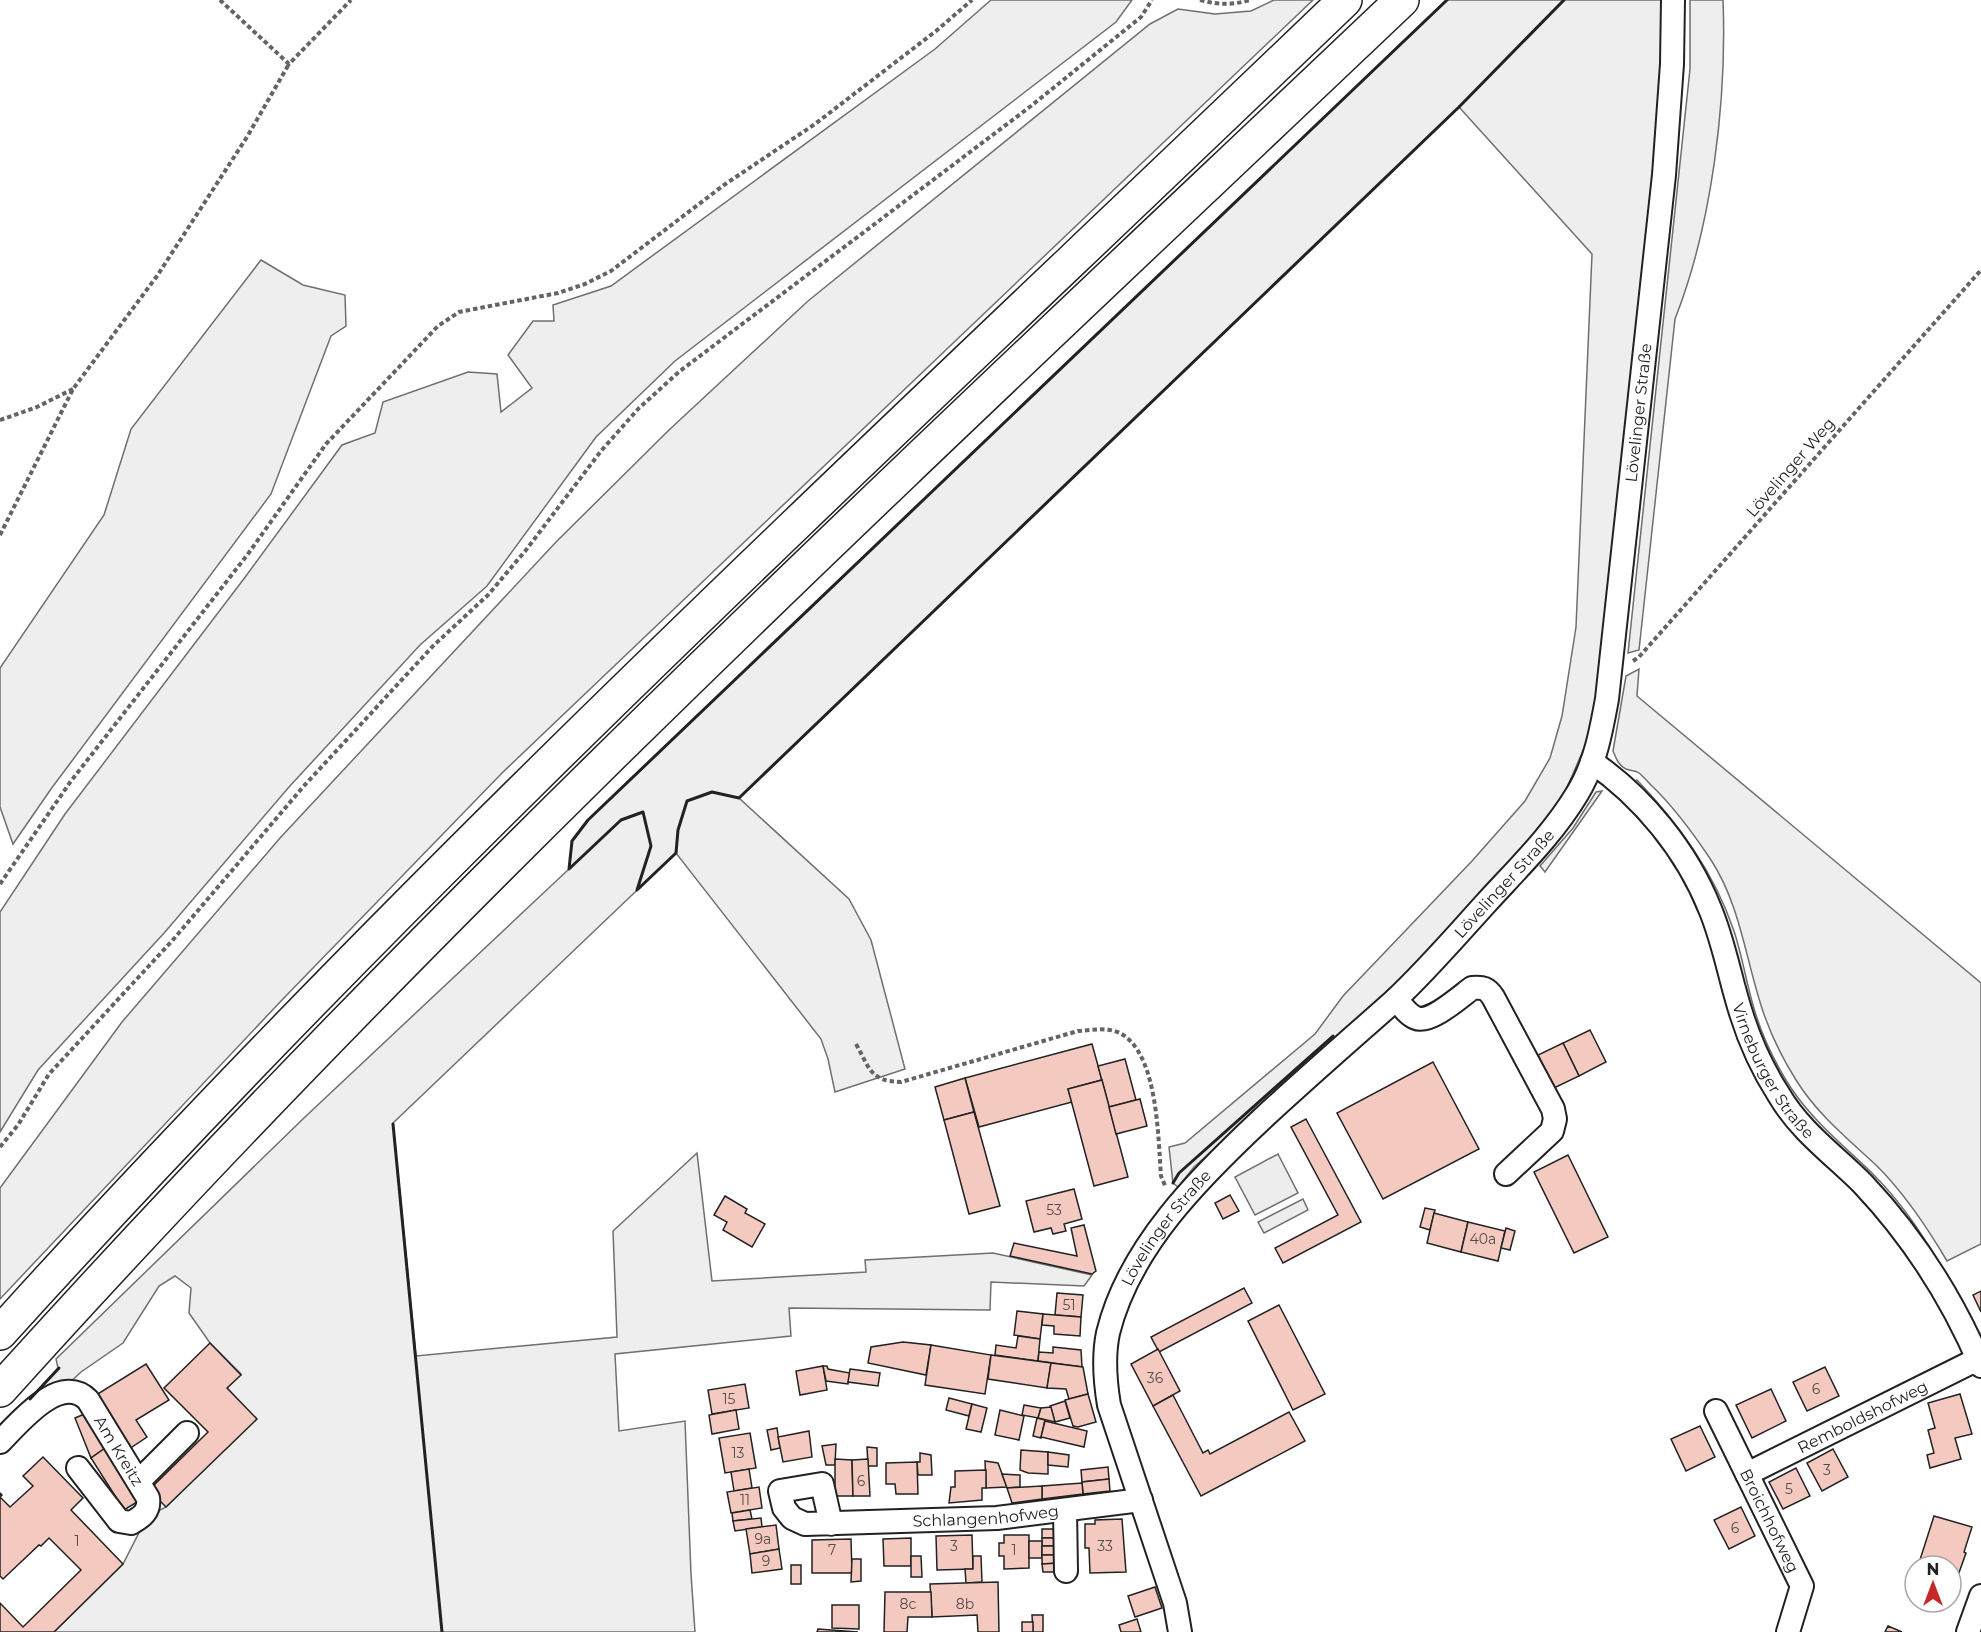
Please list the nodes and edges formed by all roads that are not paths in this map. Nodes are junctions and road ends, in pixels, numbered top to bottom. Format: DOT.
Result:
graph roads {
  1 [pos="1346,0"];
  2 [pos="1402,0"];
  3 [pos="1673,0"];
  4 [pos="1592,762"];
  5 [pos="1396,999"];
  6 [pos="1506,1174"];
  7 [pos="0,1333"];
  8 [pos="1979,1362"];
  9 [pos="0,1390"];
  10 [pos="1716,1411"];
  11 [pos="187,1433"];
  12 [pos="0,1442"];
  13 [pos="78,1468"];
  14 [pos="1747,1474"];
  15 [pos="139,1481"];
  16 [pos="1140,1500"];
  17 [pos="1065,1510"];
  18 [pos="831,1524"];
  19 [pos="1066,1571"];
  20 [pos="1981,1596"];
  21 [pos="1180,1632"];
  22 [pos="1788,1632"];
  23 [pos="1968,1632"];
  1 -- 7 [label="highway"];
  2 -- 9 [label="highway"];
  3 -- 4 [label="street, Lövelinger Straße"];
  4 -- 5 [label="street, Lövelinger Straße"];
  4 -- 8 [label="street, Virneburger Straße"];
  5 -- 6 [label="street"];
  5 -- 16 [label="street, Lövelinger Straße"];
  8 -- 14 [label="street, Remboldshofweg"];
  10 -- 14 [label="street, Broichhofweg"];
  11 -- 15 [label="street"];
  12 -- 15 [label="street, Am Kreitz"];
  13 -- 15 [label="street, Am Kreitz"];
  14 -- 22 [label="street, Broichhofweg"];
  16 -- 17 [label="street, Schlangenhofweg"];
  16 -- 21 [label="street, Lövelinger Straße"];
  17 -- 18 [label="street, Schlangenhofweg"];
  17 -- 19 [label="street"];
  20 -- 23 [label="street"];
}
